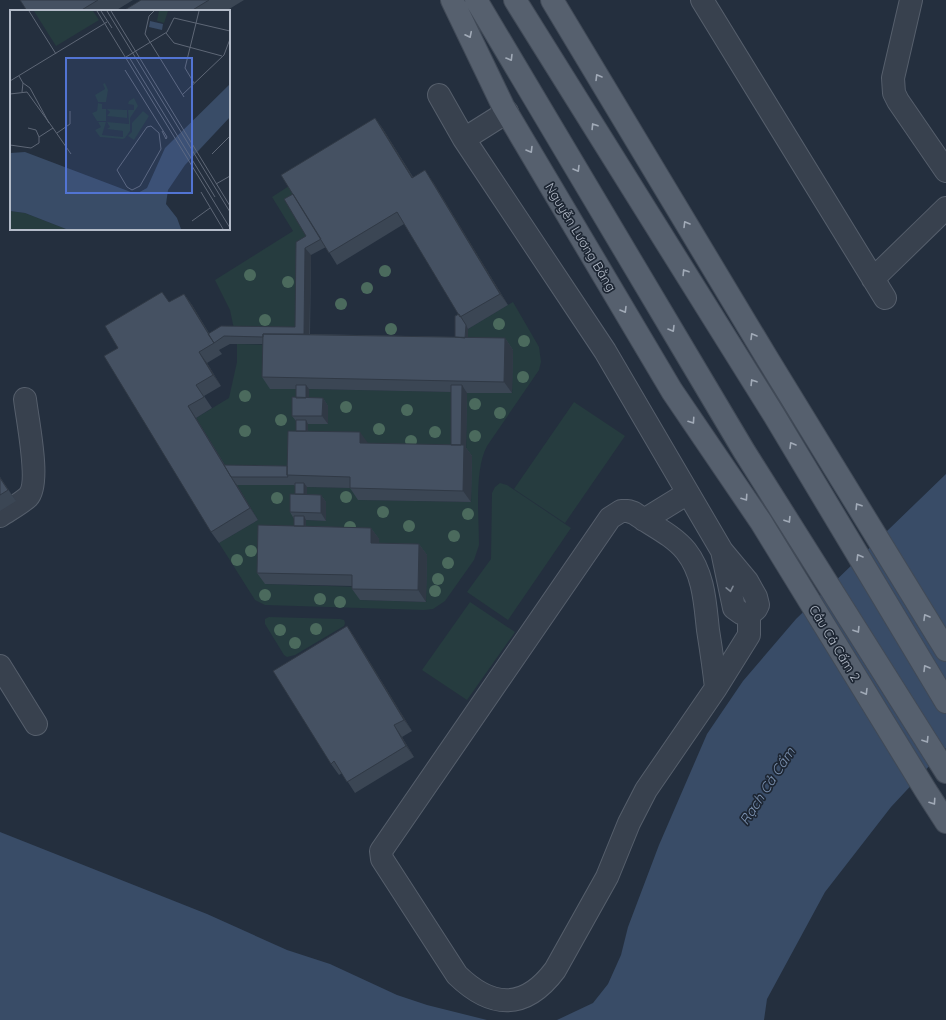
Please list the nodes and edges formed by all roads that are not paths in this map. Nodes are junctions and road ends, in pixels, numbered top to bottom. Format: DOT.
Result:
graph roads {
  1 [pos="452,0"];
  2 [pos="476,0"];
  3 [pos="515,0"];
  4 [pos="552,0"];
  5 [pos="702,0"];
  6 [pos="911,0"];
  7 [pos="439,94"];
  8 [pos="507,112"];
  9 [pos="464,139"];
  10 [pos="946,171"];
  11 [pos="946,208"];
  12 [pos="873,279"];
  13 [pos="885,298"];
  14 [pos="25,399"];
  15 [pos="723,466"];
  16 [pos="688,493"];
  17 [pos="0,516"];
  18 [pos="644,520"];
  19 [pos="946,650"];
  20 [pos="0,666"];
  21 [pos="716,688"];
  22 [pos="946,702"];
  23 [pos="36,724"];
  24 [pos="946,772"];
  25 [pos="946,822"];
  1 -- 8 [label="main road, Nguyễn Lương Bằng, one-way"];
  2 -- 24 [label="main road, Cầu Cả Cấm 2, one-way"];
  22 -- 3 [label="main road, one-way"];
  19 -- 4 [label="main road, one-way"];
  5 -- 12 [label="street"];
  6 -- 10 [label="street"];
  7 -- 9 [label="street"];
  8 -- 9 [label="street"];
  8 -- 15 [label="main road, Nguyễn Lương Bằng, one-way"];
  9 -- 16 [label="street"];
  11 -- 12 [label="street"];
  12 -- 13 [label="street"];
  14 -- 17 [label="street"];
  15 -- 25 [label="main road, Cầu Cả Cấm 2, one-way"];
  16 -- 18 [label="street"];
  16 -- 21 [label="street"];
  18 -- 21 [label="street"];
  18 -- 21 [label="street"];
  20 -- 23 [label="street"];
}
